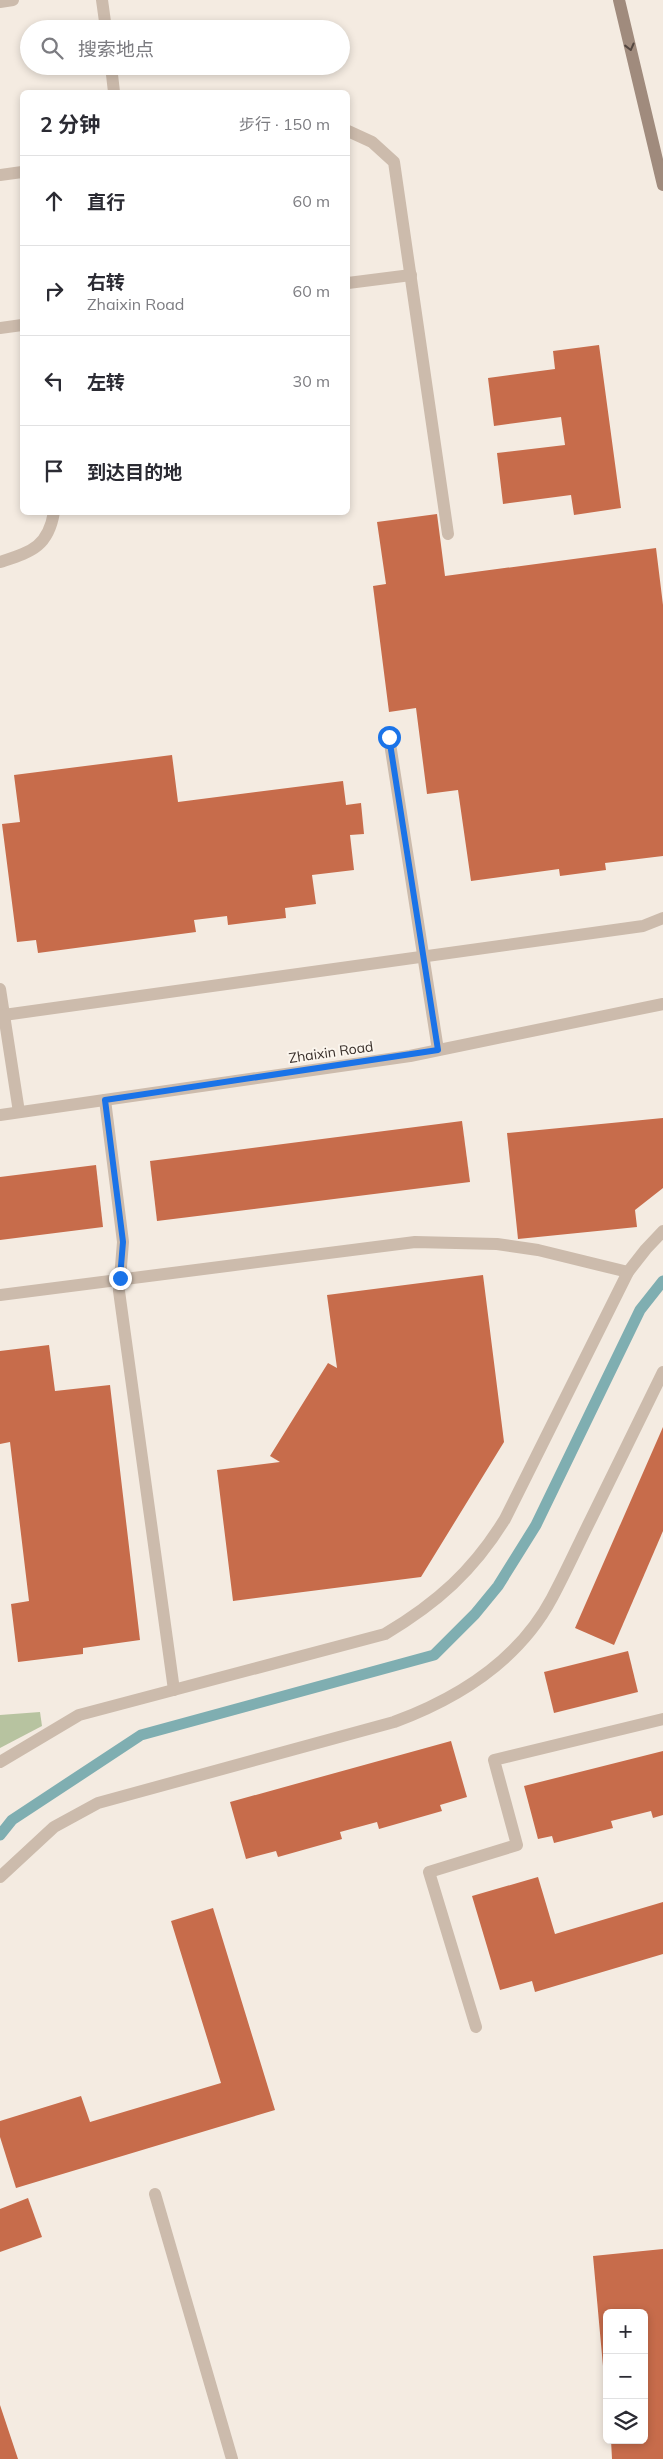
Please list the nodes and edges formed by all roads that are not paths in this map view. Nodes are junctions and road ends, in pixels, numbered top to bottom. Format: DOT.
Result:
graph roads {
  1 [pos="102,0"];
  2 [pos="618,0"];
  3 [pos="105,20"];
  4 [pos="112,75"];
  5 [pos="114,90"];
  6 [pos="350,132"];
  7 [pos="20,172"];
  8 [pos="0,175"];
  9 [pos="663,185"];
  10 [pos="411,275"];
  11 [pos="350,284"];
  12 [pos="20,325"];
  13 [pos="0,328"];
  14 [pos="53,515"];
  15 [pos="448,534"];
  16 [pos="0,562"];
  17 [pos="389,737"];
  18 [pos="663,918"];
  19 [pos="423,956"];
  20 [pos="0,990"];
  21 [pos="663,1004"];
  22 [pos="4,1015"];
  23 [pos="438,1050"];
  24 [pos="105,1100"];
  25 [pos="19,1112"];
  26 [pos="0,1115"];
  27 [pos="663,1231"];
  28 [pos="628,1272"];
  29 [pos="120,1278"];
  30 [pos="0,1295"];
  31 [pos="663,1372"];
  32 [pos="174,1690"];
  33 [pos="663,1720"];
  34 [pos="0,1762"];
  35 [pos="0,1877"];
  36 [pos="476,2027"];
  37 [pos="155,2194"];
  38 [pos="232,2459"];
  1 -- 3 [label="street"];
  2 -- 9 [label="main road, one-way"];
  4 -- 5 [label="street"];
  6 -- 10 [label="street"];
  7 -- 8 [label="street"];
  10 -- 11 [label="street"];
  10 -- 15 [label="street"];
  12 -- 13 [label="street"];
  14 -- 16 [label="street"];
  17 -- 19 [label="street"];
  18 -- 19 [label="street"];
  19 -- 22 [label="street"];
  19 -- 23 [label="street"];
  20 -- 22 [label="street"];
  21 -- 23 [label="street, Zhaixin Road"];
  22 -- 25 [label="street"];
  23 -- 24 [label="street, Zhaixin Road"];
  24 -- 25 [label="street, Zhaixin Road"];
  24 -- 29 [label="street"];
  25 -- 26 [label="street, Zhaixin Road"];
  27 -- 28 [label="street"];
  28 -- 29 [label="street"];
  28 -- 32 [label="street"];
  29 -- 30 [label="street"];
  29 -- 32 [label="street"];
  31 -- 35 [label="street"];
  32 -- 34 [label="street"];
  33 -- 36 [label="street"];
  37 -- 38 [label="street"];
}
